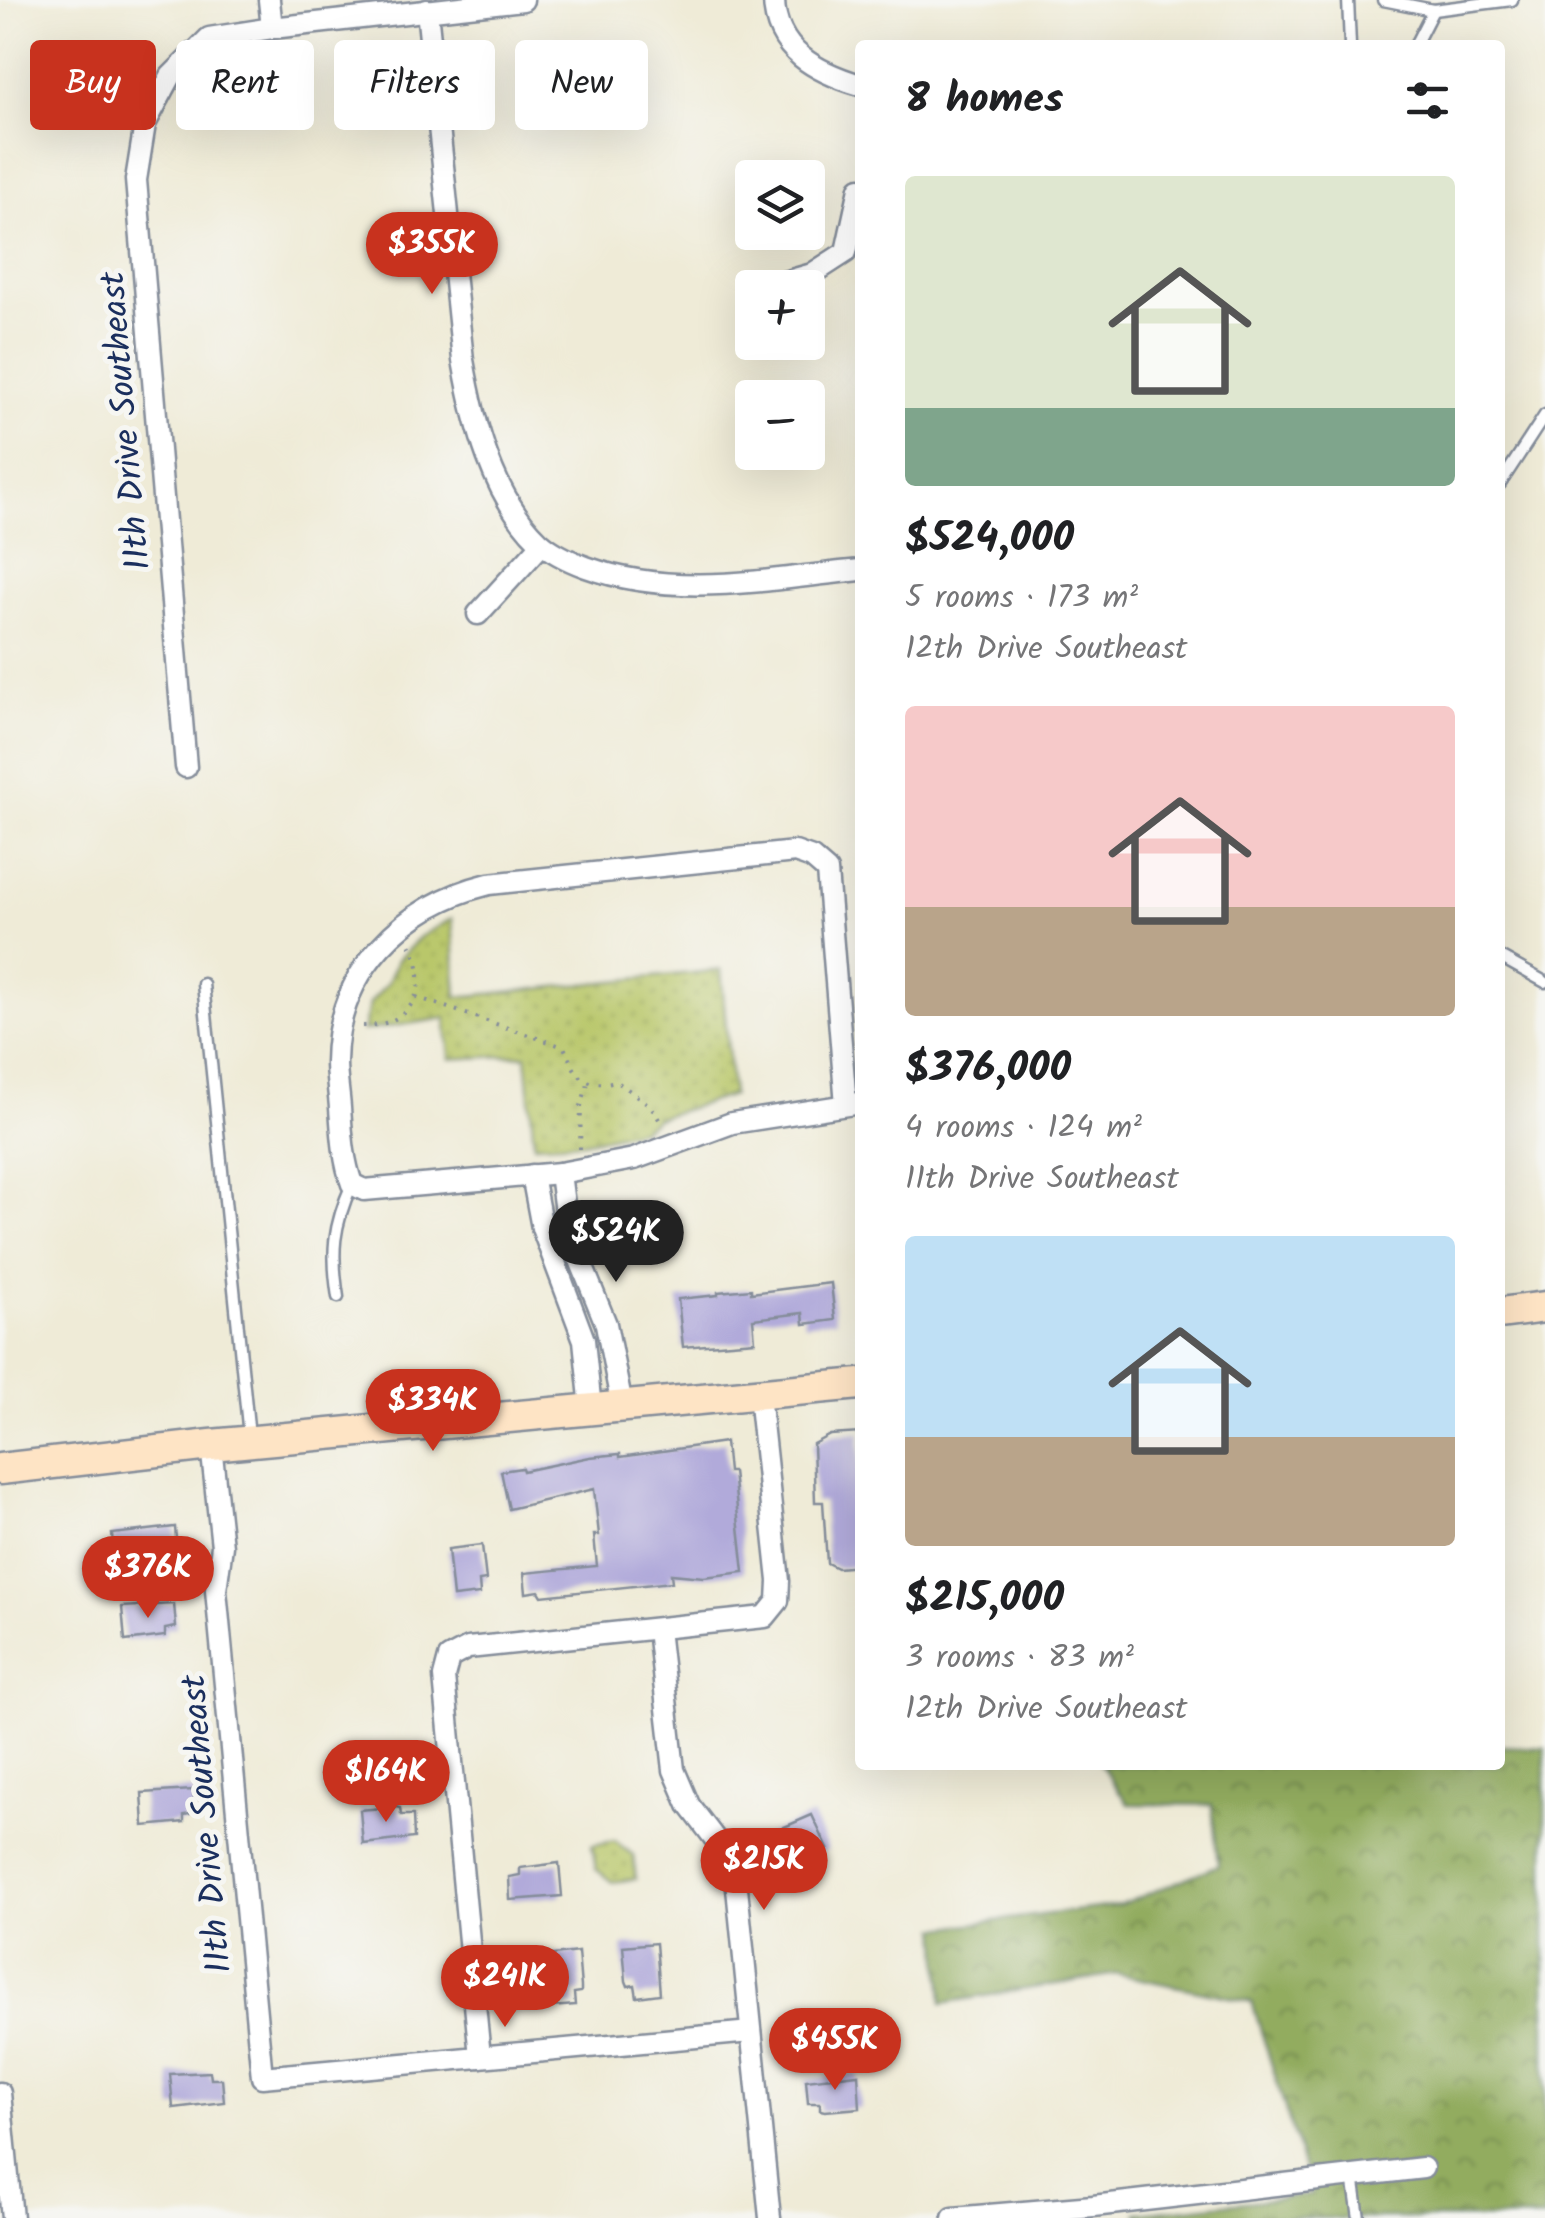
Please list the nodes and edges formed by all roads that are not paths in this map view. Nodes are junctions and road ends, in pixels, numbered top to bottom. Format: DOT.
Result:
graph roads {
  1 [pos="269,0"];
  2 [pos="523,0"];
  3 [pos="774,0"];
  4 [pos="1348,0"];
  5 [pos="1383,0"];
  6 [pos="1512,0"];
  7 [pos="427,10"];
  8 [pos="1434,10"];
  9 [pos="272,28"];
  10 [pos="1350,40"];
  11 [pos="1419,40"];
  12 [pos="855,84"];
  13 [pos="855,211"];
  14 [pos="818,270"];
  15 [pos="1545,415"];
  16 [pos="1505,476"];
  17 [pos="542,544"];
  18 [pos="855,571"];
  19 [pos="478,614"];
  20 [pos="186,767"];
  21 [pos="1505,960"];
  22 [pos="1545,982"];
  23 [pos="203,984"];
  24 [pos="853,1104"];
  25 [pos="560,1173"];
  26 [pos="532,1175"];
  27 [pos="352,1184"];
  28 [pos="338,1297"];
  29 [pos="1545,1307"];
  30 [pos="1505,1311"];
  31 [pos="855,1385"];
  32 [pos="759,1395"];
  33 [pos="606,1407"];
  34 [pos="250,1442"];
  35 [pos="212,1446"];
  36 [pos="0,1470"];
  37 [pos="658,1629"];
  38 [pos="751,2032"];
  39 [pos="480,2057"];
  40 [pos="0,2092"];
  41 [pos="1423,2168"];
  42 [pos="1353,2176"];
  43 [pos="1093,2212"];
  44 [pos="12,2218"];
  45 [pos="770,2218"];
  46 [pos="953,2218"];
  47 [pos="1359,2218"];
  1 -- 9 [label="street"];
  2 -- 7 [label="street, 11th Drive Southeast"];
  3 -- 12 [label="street"];
  4 -- 10 [label="lane"];
  5 -- 8 [label="lane"];
  6 -- 8 [label="lane"];
  7 -- 9 [label="street, 11th Drive Southeast"];
  7 -- 17 [label="street"];
  8 -- 11 [label="lane"];
  9 -- 20 [label="street, 11th Drive Southeast"];
  13 -- 14 [label="street"];
  15 -- 16 [label="lane"];
  17 -- 18 [label="street"];
  17 -- 19 [label="street"];
  21 -- 22 [label="lane"];
  23 -- 34 [label="lane"];
  24 -- 25 [label="street"];
  24 -- 27 [label="street"];
  25 -- 26 [label="street"];
  25 -- 33 [label="street"];
  26 -- 27 [label="street"];
  26 -- 33 [label="street"];
  27 -- 28 [label="lane"];
  29 -- 30 [label="street"];
  31 -- 32 [label="street"];
  32 -- 33 [label="street"];
  32 -- 37 [label="street"];
  33 -- 34 [label="street"];
  34 -- 35 [label="street"];
  35 -- 36 [label="street"];
  35 -- 39 [label="street, 11th Drive Southeast"];
  37 -- 38 [label="street"];
  37 -- 39 [label="street"];
  38 -- 39 [label="street"];
  38 -- 45 [label="street"];
  40 -- 44 [label="street"];
  41 -- 42 [label="street"];
  42 -- 43 [label="street"];
  42 -- 47 [label="lane"];
  43 -- 46 [label="street"];
}
